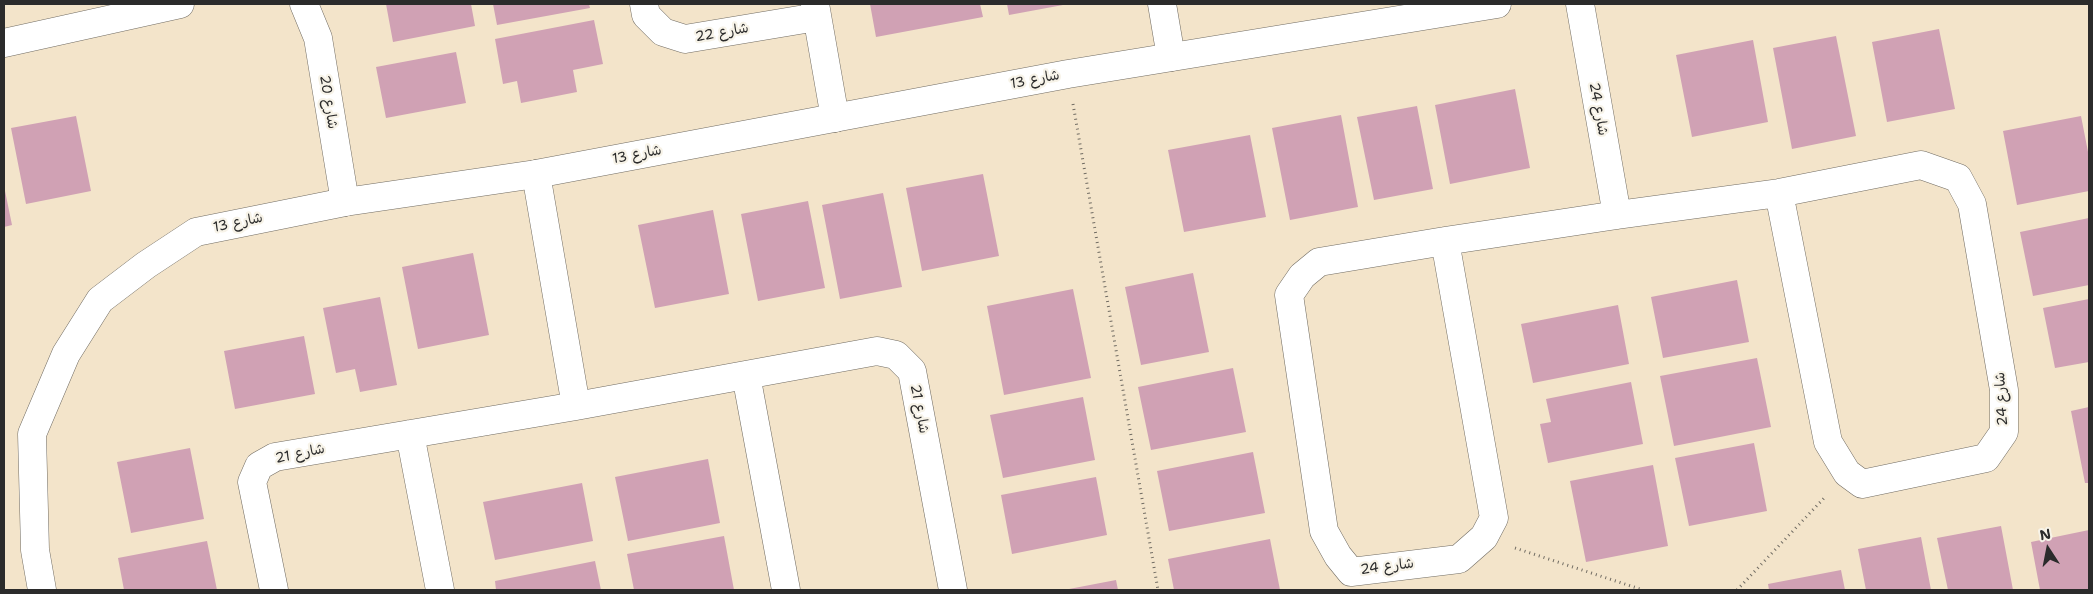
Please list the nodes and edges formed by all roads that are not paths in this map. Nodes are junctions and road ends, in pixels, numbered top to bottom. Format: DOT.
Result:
graph roads {
  1 [pos="180,4"];
  2 [pos="304,4"];
  3 [pos="644,4"];
  4 [pos="1162,4"];
  5 [pos="1497,4"];
  6 [pos="1580,4"];
  7 [pos="816,10"];
  8 [pos="4,43"];
  9 [pos="1171,56"];
  10 [pos="835,118"];
  11 [pos="536,174"];
  12 [pos="1779,193"];
  13 [pos="345,202"];
  14 [pos="1617,215"];
  15 [pos="1446,242"];
  16 [pos="746,375"];
  17 [pos="576,406"];
  18 [pos="410,434"];
  19 [pos="42,590"];
  20 [pos="274,590"];
  21 [pos="440,590"];
  22 [pos="786,590"];
  23 [pos="953,590"];
  1 -- 8 [label="street"];
  2 -- 13 [label="street, شارع 20"];
  3 -- 7 [label="street, شارع 22"];
  4 -- 9 [label="street"];
  5 -- 9 [label="street, شارع 13"];
  6 -- 14 [label="street, شارع 24"];
  7 -- 10 [label="street, شارع 22"];
  9 -- 10 [label="street, شارع 13"];
  10 -- 11 [label="street, شارع 13"];
  11 -- 13 [label="street, شارع 13"];
  11 -- 17 [label="street"];
  12 -- 12 [label="street, شارع 24"];
  12 -- 14 [label="street, شارع 24"];
  13 -- 19 [label="street, شارع 13"];
  14 -- 15 [label="street, شارع 24"];
  15 -- 15 [label="street, شارع 24"];
  16 -- 17 [label="street, شارع 21"];
  16 -- 22 [label="street"];
  16 -- 23 [label="street, شارع 21"];
  17 -- 18 [label="street, شارع 21"];
  18 -- 20 [label="street, شارع 21"];
  18 -- 21 [label="street"];
}
